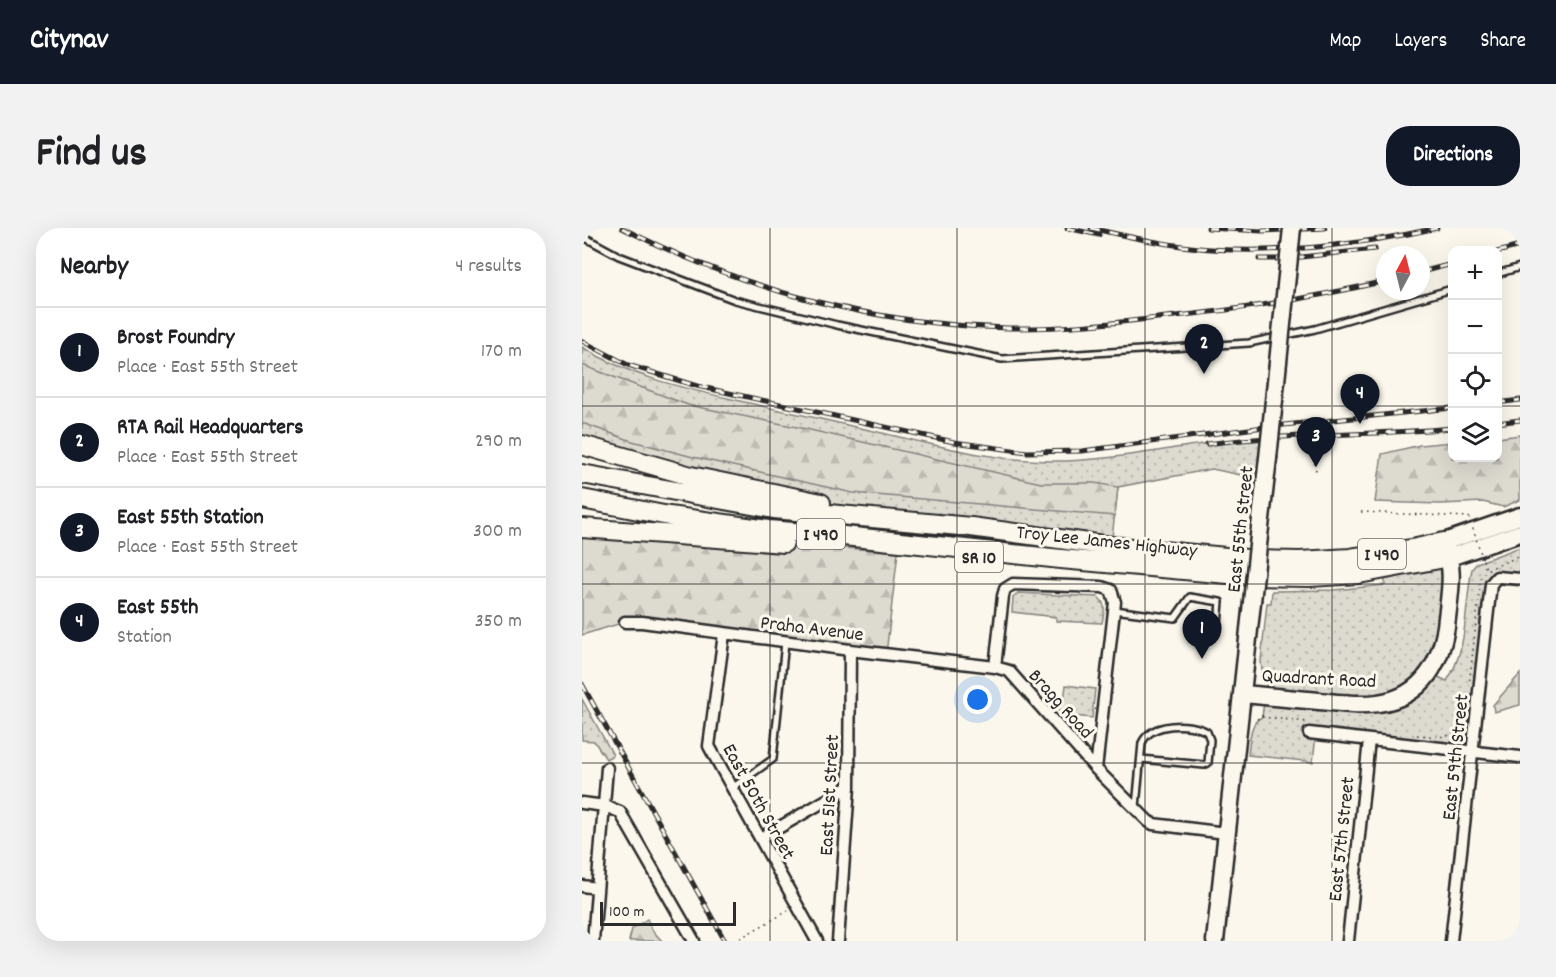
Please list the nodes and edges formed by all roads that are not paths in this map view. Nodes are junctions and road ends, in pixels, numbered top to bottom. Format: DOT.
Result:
graph roads {
  1 [pos="1292,228"];
  2 [pos="582,236"];
  3 [pos="1520,267"];
  4 [pos="1502,272"];
  5 [pos="1448,290"];
  6 [pos="582,445"];
  7 [pos="582,474"];
  8 [pos="582,499"];
  9 [pos="1520,516"];
  10 [pos="971,527"];
  11 [pos="582,528"];
  12 [pos="1520,533"];
  13 [pos="673,535"];
  14 [pos="582,536"];
  15 [pos="1447,549"];
  16 [pos="1061,559"];
  17 [pos="1520,579"];
  18 [pos="1114,610"];
  19 [pos="625,622"];
  20 [pos="1218,625"];
  21 [pos="724,634"];
  22 [pos="785,642"];
  23 [pos="850,650"];
  24 [pos="995,667"];
  25 [pos="1242,694"];
  26 [pos="1309,733"];
  27 [pos="1369,740"];
  28 [pos="1472,752"];
  29 [pos="1520,757"];
  30 [pos="1141,759"];
  31 [pos="607,768"];
  32 [pos="1096,769"];
  33 [pos="849,787"];
  34 [pos="732,788"];
  35 [pos="582,803"];
  36 [pos="606,806"];
  37 [pos="1136,808"];
  38 [pos="1226,833"];
  39 [pos="761,838"];
  40 [pos="582,886"];
  41 [pos="597,888"];
  42 [pos="593,941"];
  43 [pos="693,941"];
  44 [pos="817,941"];
  45 [pos="838,941"];
  46 [pos="1215,941"];
  47 [pos="1348,941"];
  48 [pos="1451,941"];
  1 -- 25 [label="main road, East 55th Street, bridge"];
  2 -- 5 [label="lane"];
  3 -- 4 [label="lane"];
  6 -- 10 [label="highway, SR 10"];
  7 -- 10 [label="highway, Troy Lee James Highway / I 490"];
  8 -- 16 [label="highway, Troy Lee James Highway / I 490"];
  9 -- 15 [label="main road"];
  10 -- 15 [label="highway, Troy Lee James Highway / I 490"];
  11 -- 13 [label="highway, SR 10"];
  12 -- 15 [label="main road"];
  13 -- 14 [label="highway"];
  13 -- 16 [label="highway, SR 10"];
  15 -- 16 [label="highway, Troy Lee James Highway / I 490"];
  15 -- 25 [label="main road, Quadrant Road"];
  17 -- 28 [label="street, East 59th Street"];
  18 -- 20 [label="lane"];
  18 -- 24 [label="street"];
  18 -- 32 [label="street"];
  19 -- 21 [label="street, Praha Avenue"];
  21 -- 22 [label="street, Praha Avenue"];
  21 -- 34 [label="street, East 50th Street"];
  22 -- 23 [label="street, Praha Avenue"];
  22 -- 34 [label="lane"];
  23 -- 24 [label="street, Praha Avenue"];
  23 -- 33 [label="street, East 51st Street"];
  24 -- 32 [label="street, Bragg Road"];
  25 -- 38 [label="main road, East 55th Street"];
  26 -- 27 [label="street"];
  27 -- 28 [label="street"];
  27 -- 47 [label="street, East 57th Street"];
  28 -- 29 [label="street"];
  28 -- 48 [label="street, East 59th Street"];
  30 -- 30 [label="lane"];
  30 -- 37 [label="lane"];
  31 -- 36 [label="street"];
  32 -- 37 [label="street, Bragg Road"];
  33 -- 39 [label="street"];
  33 -- 45 [label="street, East 51st Street"];
  34 -- 39 [label="street, East 50th Street"];
  35 -- 36 [label="street"];
  36 -- 41 [label="street"];
  36 -- 43 [label="street"];
  37 -- 38 [label="street, Bragg Road"];
  38 -- 46 [label="main road, East 55th Street"];
  39 -- 44 [label="street, East 50th Street"];
  40 -- 41 [label="street"];
  41 -- 42 [label="street"];
}
